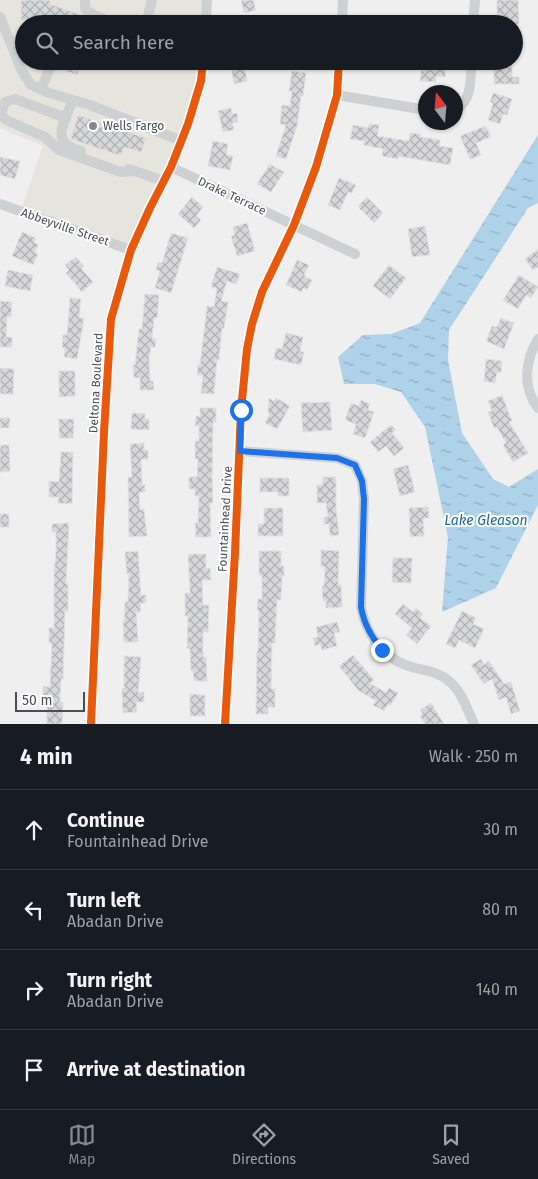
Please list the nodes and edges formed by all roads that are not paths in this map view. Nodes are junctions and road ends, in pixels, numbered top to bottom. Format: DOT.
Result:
graph roads {
  1 [pos="85,0"];
  2 [pos="152,0"];
  3 [pos="207,0"];
  4 [pos="343,0"];
  5 [pos="475,0"];
  6 [pos="94,15"];
  7 [pos="148,15"];
  8 [pos="206,15"];
  9 [pos="342,15"];
  10 [pos="474,15"];
  11 [pos="0,17"];
  12 [pos="15,54"];
  13 [pos="22,70"];
  14 [pos="49,70"];
  15 [pos="202,70"];
  16 [pos="339,70"];
  17 [pos="471,70"];
  18 [pos="41,89"];
  19 [pos="337,95"];
  20 [pos="73,100"];
  21 [pos="463,103"];
  22 [pos="418,109"];
  23 [pos="66,118"];
  24 [pos="182,141"];
  25 [pos="171,167"];
  26 [pos="135,171"];
  27 [pos="164,181"];
  28 [pos="0,204"];
  29 [pos="294,225"];
  30 [pos="130,250"];
  31 [pos="355,254"];
  32 [pos="538,339"];
  33 [pos="538,408"];
  34 [pos="240,451"];
  35 [pos="91,724"];
  36 [pos="225,724"];
  37 [pos="474,724"];
  1 -- 6 [label="street"];
  2 -- 7 [label="street"];
  3 -- 8 [label="street"];
  4 -- 9 [label="street"];
  5 -- 10 [label="street"];
  11 -- 12 [label="street"];
  13 -- 18 [label="street"];
  14 -- 18 [label="street"];
  15 -- 24 [label="street, Deltona Boulevard"];
  16 -- 19 [label="street, Fountainhead Drive"];
  17 -- 21 [label="street"];
  18 -- 20 [label="street"];
  19 -- 22 [label="street"];
  19 -- 29 [label="street, Fountainhead Drive"];
  20 -- 23 [label="street"];
  20 -- 24 [label="street"];
  23 -- 26 [label="street"];
  23 -- 26 [label="street"];
  24 -- 25 [label="street, Deltona Boulevard"];
  25 -- 27 [label="street, Deltona Boulevard"];
  25 -- 29 [label="street, Drake Terrace"];
  26 -- 27 [label="street"];
  27 -- 30 [label="street, Deltona Boulevard"];
  28 -- 30 [label="street, Abbeyville Street"];
  29 -- 31 [label="street, Drake Terrace"];
  29 -- 34 [label="street, Fountainhead Drive"];
  30 -- 35 [label="street, Deltona Boulevard"];
  32 -- 33 [label="street"];
  34 -- 36 [label="street, Fountainhead Drive"];
  34 -- 37 [label="street"];
}
